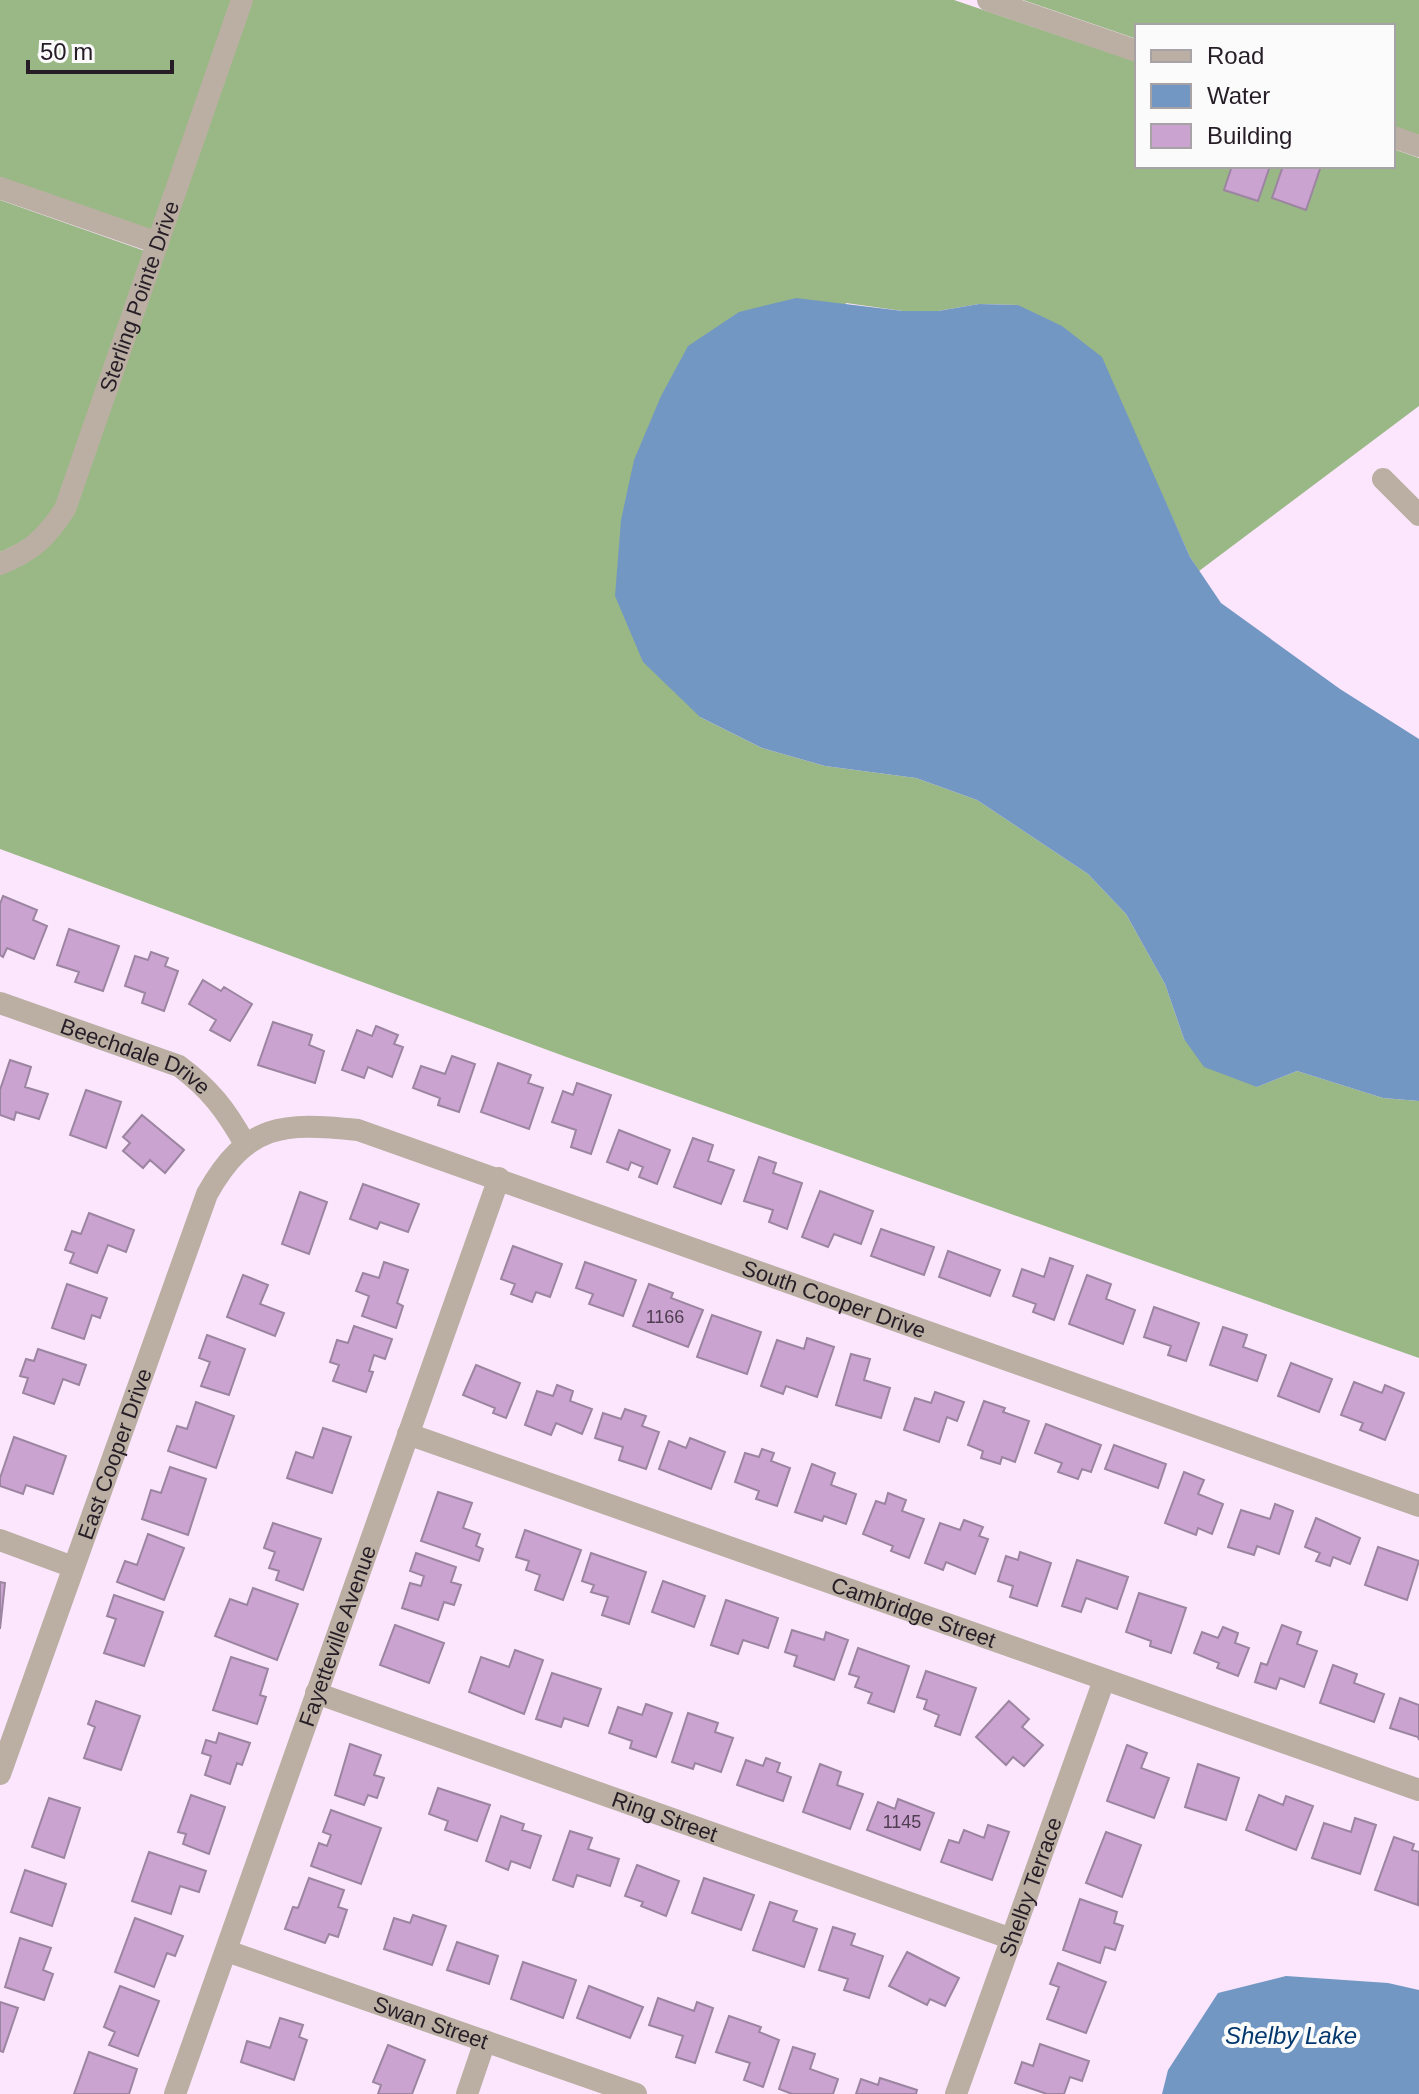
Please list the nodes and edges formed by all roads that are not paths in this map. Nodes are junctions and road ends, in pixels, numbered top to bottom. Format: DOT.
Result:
graph roads {
  1 [pos="242,0"];
  2 [pos="988,0"];
  3 [pos="1135,50"];
  4 [pos="1395,138"];
  5 [pos="1419,146"];
  6 [pos="0,188"];
  7 [pos="158,243"];
  8 [pos="1383,479"];
  9 [pos="1417,509"];
  10 [pos="0,564"];
  11 [pos="0,1003"];
  12 [pos="245,1144"];
  13 [pos="499,1178"];
  14 [pos="408,1434"];
  15 [pos="1419,1506"];
  16 [pos="0,1540"];
  17 [pos="73,1567"];
  18 [pos="1104,1680"];
  19 [pos="316,1693"];
  20 [pos="0,1774"];
  21 [pos="1419,1790"];
  22 [pos="1012,1939"];
  23 [pos="227,1951"];
  24 [pos="485,2041"];
  25 [pos="175,2094"];
  26 [pos="467,2094"];
  27 [pos="636,2094"];
  28 [pos="956,2094"];
  1 -- 7 [label="street, Sterling Pointe Drive"];
  2 -- 3 [label="street"];
  4 -- 5 [label="street"];
  6 -- 7 [label="street"];
  7 -- 10 [label="street, Sterling Pointe Drive"];
  8 -- 9 [label="street"];
  11 -- 12 [label="street, Beechdale Drive"];
  12 -- 13 [label="street, South Cooper Drive"];
  12 -- 17 [label="street, East Cooper Drive"];
  13 -- 14 [label="street, Fayetteville Avenue"];
  13 -- 15 [label="street, South Cooper Drive"];
  14 -- 18 [label="street, Cambridge Street"];
  14 -- 19 [label="street, Fayetteville Avenue"];
  16 -- 17 [label="street"];
  17 -- 20 [label="street, East Cooper Drive"];
  18 -- 21 [label="street, Cambridge Street"];
  18 -- 22 [label="street, Shelby Terrace"];
  19 -- 22 [label="street, Ring Street"];
  19 -- 23 [label="street, Fayetteville Avenue"];
  22 -- 28 [label="street, Shelby Terrace"];
  23 -- 24 [label="street, Swan Street"];
  23 -- 25 [label="street, Fayetteville Avenue"];
  24 -- 26 [label="street"];
  24 -- 27 [label="street, Swan Street"];
}
